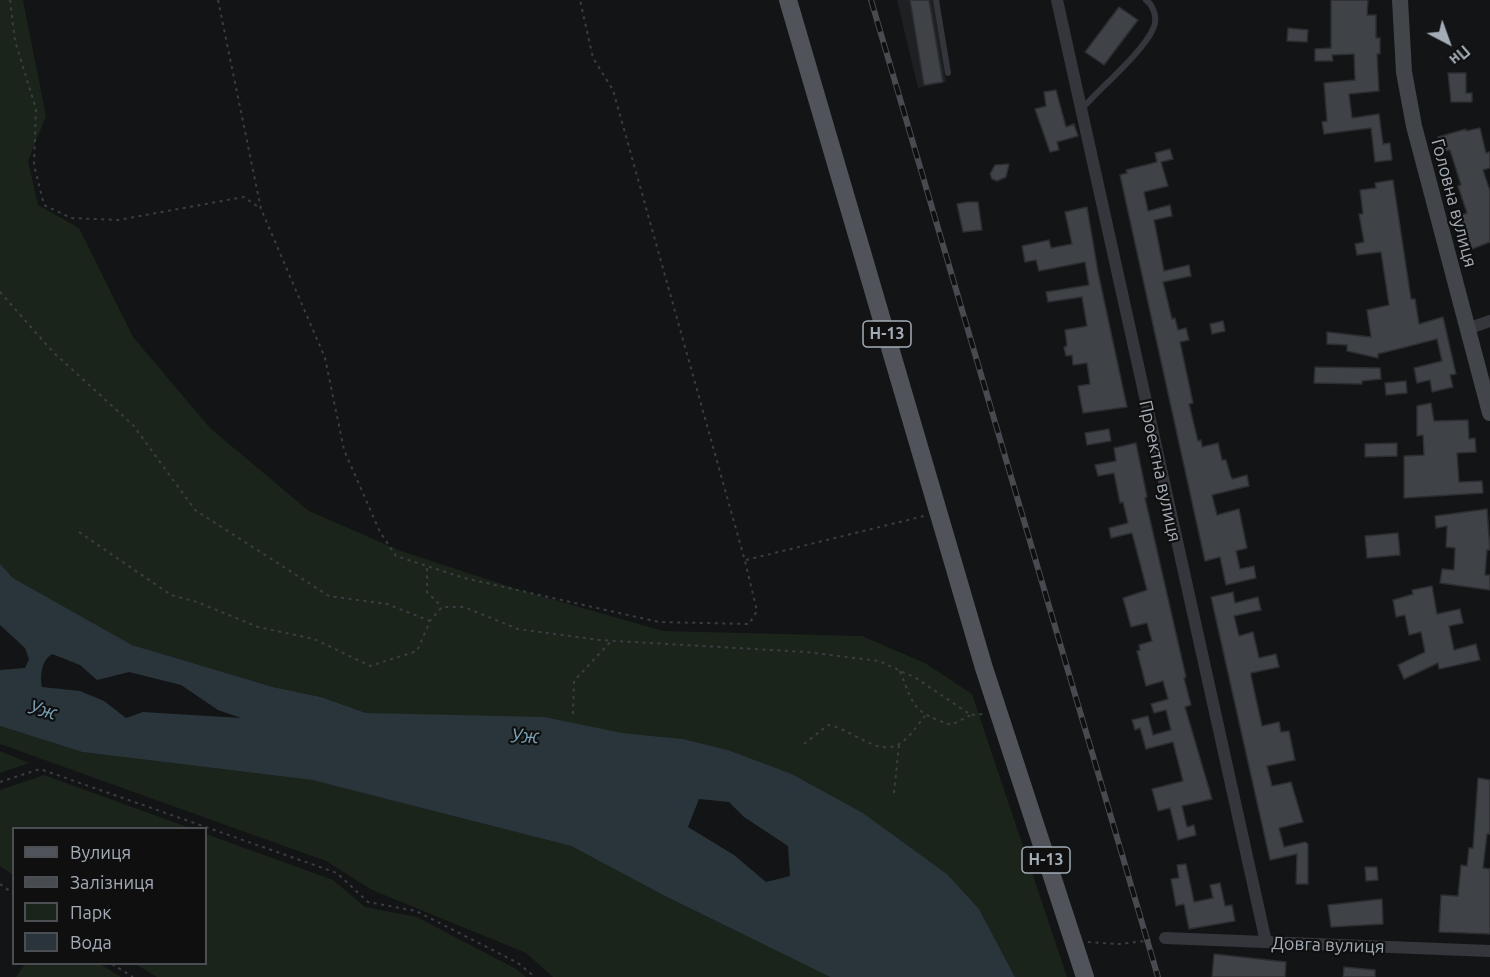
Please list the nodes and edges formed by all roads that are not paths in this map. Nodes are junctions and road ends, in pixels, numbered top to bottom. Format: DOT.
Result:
graph roads {
  1 [pos="788,0"];
  2 [pos="936,0"];
  3 [pos="1057,0"];
  4 [pos="1146,0"];
  5 [pos="1400,0"];
  6 [pos="948,73"];
  7 [pos="1081,109"];
  8 [pos="1490,321"];
  9 [pos="1467,329"];
  10 [pos="1490,413"];
  11 [pos="1166,938"];
  12 [pos="1266,942"];
  13 [pos="1490,951"];
  14 [pos="1085,977"];
  1 -- 14 [label="main road, Н-13"];
  2 -- 6 [label="lane"];
  3 -- 7 [label="street, Проектна вулиця"];
  4 -- 7 [label="lane"];
  5 -- 9 [label="main road, Головна вулиця"];
  7 -- 12 [label="street, Проектна вулиця"];
  8 -- 9 [label="street"];
  9 -- 10 [label="main road, Головна вулиця"];
  11 -- 12 [label="street, Довга вулиця"];
  12 -- 13 [label="street, Довга вулиця"];
}
